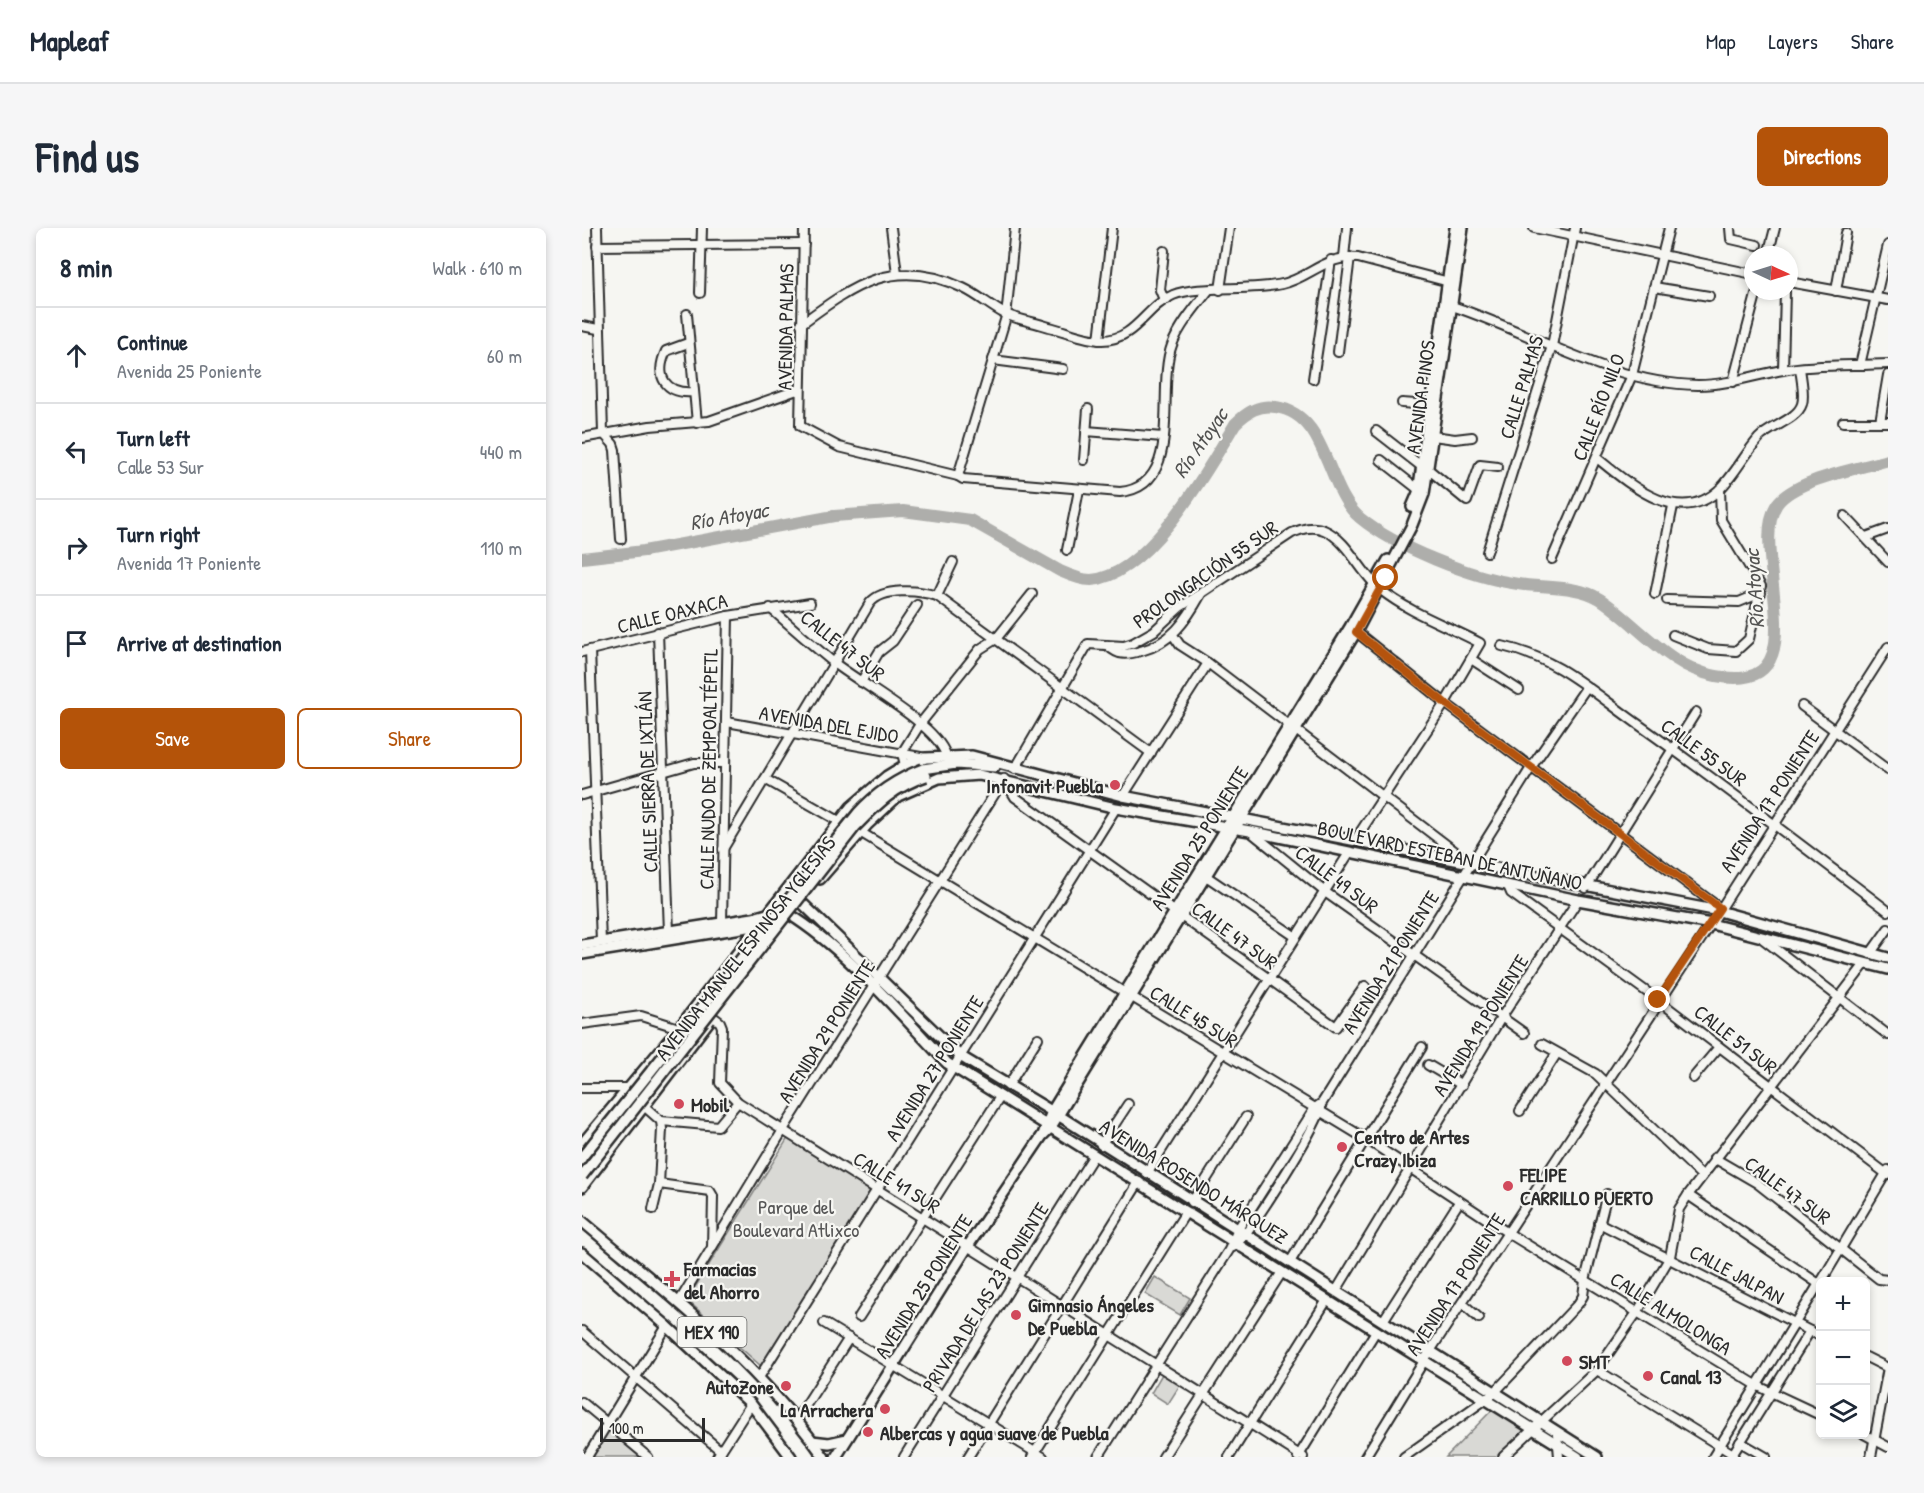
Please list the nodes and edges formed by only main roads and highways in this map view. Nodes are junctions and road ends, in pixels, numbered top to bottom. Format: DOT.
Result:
graph roads {
  1 [pos="1455,228"];
  2 [pos="1463,228"];
  3 [pos="1451,282"];
  4 [pos="1448,305"];
  5 [pos="1425,467"];
  6 [pos="1409,524"];
  7 [pos="1390,563"];
  8 [pos="1015,769"];
  9 [pos="925,773"];
  10 [pos="979,775"];
  11 [pos="1004,779"];
  12 [pos="1238,818"];
  13 [pos="1232,828"];
  14 [pos="800,901"];
  15 [pos="789,914"];
  16 [pos="762,920"];
  17 [pos="804,924"];
  18 [pos="731,930"];
  19 [pos="774,934"];
  20 [pos="582,945"];
  21 [pos="737,951"];
  22 [pos="582,954"];
  23 [pos="1888,958"];
  24 [pos="1888,969"];
  25 [pos="1055,1113"];
  26 [pos="606,1117"];
  27 [pos="1049,1125"];
  28 [pos="625,1132"];
  29 [pos="582,1143"];
  30 [pos="582,1156"];
  31 [pos="582,1176"];
  32 [pos="582,1187"];
  33 [pos="582,1221"];
  34 [pos="582,1253"];
  35 [pos="586,1260"];
  36 [pos="1490,1397"];
  37 [pos="1538,1426"];
  38 [pos="847,1439"];
  39 [pos="812,1441"];
  40 [pos="1570,1454"];
  41 [pos="791,1457"];
  42 [pos="824,1457"];
  43 [pos="836,1457"];
  44 [pos="1578,1457"];
  45 [pos="1597,1457"];
  1 -- 3 [label="main road, AVENIDA PINOS"];
  2 -- 3 [label="main road, AVENIDA PINOS"];
  3 -- 4 [label="main road, AVENIDA PINOS"];
  4 -- 5 [label="main road, AVENIDA PINOS"];
  4 -- 5 [label="main road, AVENIDA PINOS"];
  5 -- 6 [label="main road, AVENIDA PINOS"];
  5 -- 6 [label="main road, AVENIDA PINOS"];
  6 -- 7 [label="main road, AVENIDA PINOS"];
  7 -- 12 [label="main road, AVENIDA 25 PONIENTE"];
  8 -- 9 [label="main road"];
  8 -- 12 [label="main road, BOULEVARD ESTEBAN DE ANTUÑANO"];
  8 -- 16 [label="main road, AVENIDA MANUEL ESPINOSA YGLESIAS"];
  9 -- 10 [label="main road"];
  9 -- 30 [label="main road, bridge"];
  9 -- 31 [label="main road, bridge"];
  10 -- 11 [label="main road, AVENIDA MANUEL ESPINOSA YGLESIAS"];
  10 -- 14 [label="main road, AVENIDA MANUEL ESPINOSA YGLESIAS"];
  11 -- 13 [label="main road, BOULEVARD ESTEBAN DE ANTUÑANO"];
  12 -- 13 [label="main road, AVENIDA 25 PONIENTE"];
  12 -- 23 [label="main road, BOULEVARD ESTEBAN DE ANTUÑANO"];
  13 -- 24 [label="main road, BOULEVARD ESTEBAN DE ANTUÑANO"];
  13 -- 25 [label="main road, AVENIDA 25 PONIENTE"];
  14 -- 15 [label="main road, AVENIDA MANUEL ESPINOSA YGLESIAS"];
  14 -- 16 [label="main road"];
  14 -- 25 [label="main road, AVENIDA ROSENDO MÁRQUEZ"];
  15 -- 16 [label="main road"];
  15 -- 17 [label="main road, AVENIDA ROSENDO MÁRQUEZ"];
  15 -- 19 [label="main road, AVENIDA MANUEL ESPINOSA YGLESIAS"];
  16 -- 18 [label="main road"];
  16 -- 19 [label="main road"];
  16 -- 20 [label="main road"];
  16 -- 21 [label="main road, AVENIDA MANUEL ESPINOSA YGLESIAS"];
  17 -- 19 [label="main road"];
  17 -- 27 [label="main road, AVENIDA ROSENDO MÁRQUEZ"];
  18 -- 21 [label="main road"];
  18 -- 22 [label="main road"];
  19 -- 28 [label="main road, AVENIDA MANUEL ESPINOSA YGLESIAS"];
  21 -- 26 [label="main road, AVENIDA MANUEL ESPINOSA YGLESIAS"];
  25 -- 27 [label="main road, AVENIDA 25 PONIENTE"];
  25 -- 36 [label="main road, AVENIDA ROSENDO MÁRQUEZ"];
  26 -- 28 [label="main road"];
  26 -- 29 [label="main road, AVENIDA MANUEL ESPINOSA YGLESIAS"];
  27 -- 36 [label="main road, AVENIDA ROSENDO MÁRQUEZ"];
  27 -- 38 [label="main road, AVENIDA 25 PONIENTE"];
  28 -- 32 [label="main road, AVENIDA MANUEL ESPINOSA YGLESIAS"];
  33 -- 39 [label="main road, MEX 190"];
  34 -- 35 [label="main road, MEX 190"];
  35 -- 41 [label="main road, MEX 190"];
  36 -- 37 [label="main road, AVENIDA ROSENDO MÁRQUEZ"];
  37 -- 40 [label="main road, AVENIDA ROSENDO MÁRQUEZ"];
  37 -- 45 [label="main road, AVENIDA ROSENDO MÁRQUEZ"];
  38 -- 39 [label="main road"];
  38 -- 43 [label="main road, AVENIDA 25 PONIENTE"];
  39 -- 42 [label="main road, MEX 190"];
  40 -- 44 [label="main road, AVENIDA ROSENDO MÁRQUEZ"];
}
